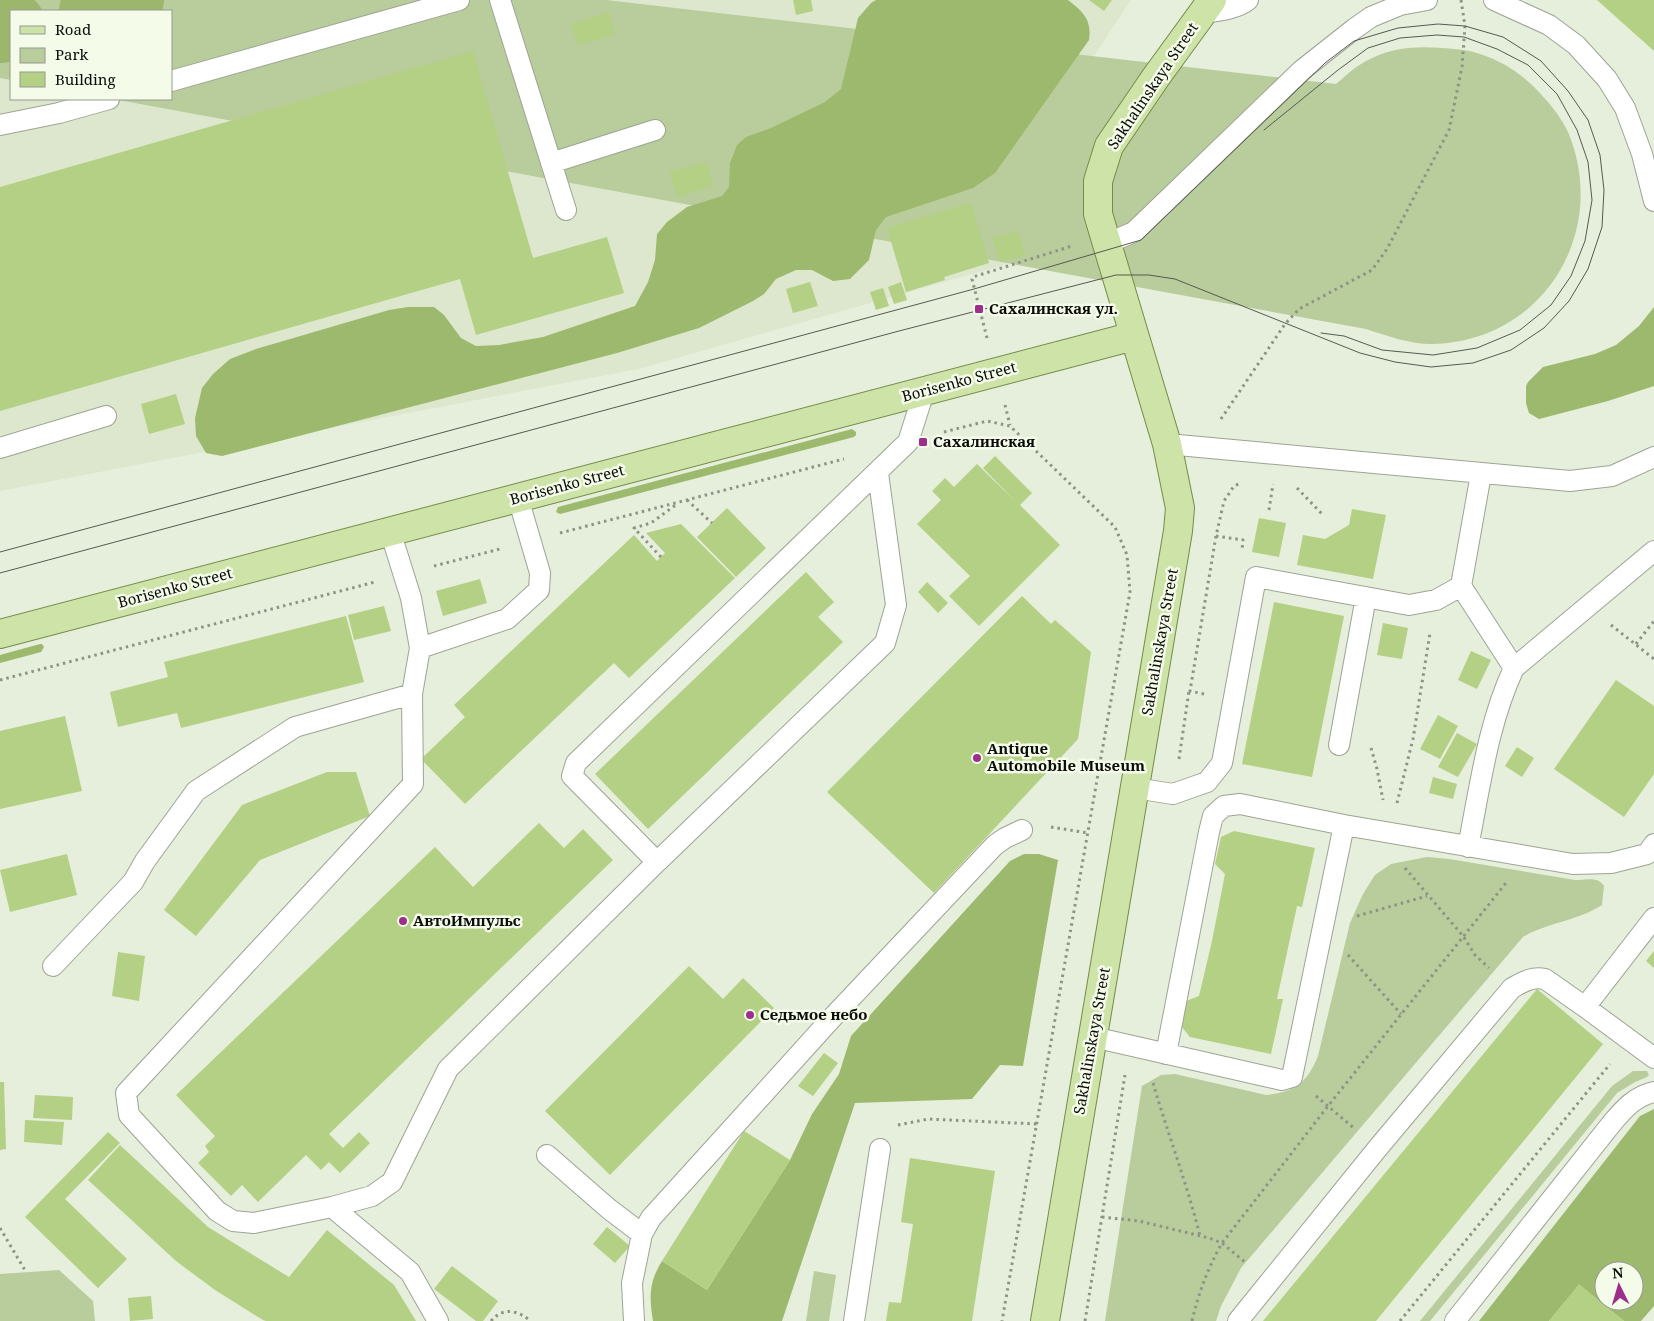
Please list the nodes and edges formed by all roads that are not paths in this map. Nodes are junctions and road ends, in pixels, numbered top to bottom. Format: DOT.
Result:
graph roads {
  1 [pos="459,0"];
  2 [pos="500,0"];
  3 [pos="1248,0"];
  4 [pos="1427,0"];
  5 [pos="1494,0"];
  6 [pos="1208,6"];
  7 [pos="172,81"];
  8 [pos="105,100"];
  9 [pos="0,125"];
  10 [pos="655,130"];
  11 [pos="551,163"];
  12 [pos="1654,201"];
  13 [pos="566,210"];
  14 [pos="1105,240"];
  15 [pos="1134,336"];
  16 [pos="924,392"];
  17 [pos="106,416"];
  18 [pos="1167,444"];
  19 [pos="0,448"];
  20 [pos="1654,457"];
  21 [pos="878,473"];
  22 [pos="1481,474"];
  23 [pos="518,498"];
  24 [pos="390,531"];
  25 [pos="1654,551"];
  26 [pos="1461,586"];
  27 [pos="1366,597"];
  28 [pos="0,634"];
  29 [pos="420,648"];
  30 [pos="1514,668"];
  31 [pos="412,694"];
  32 [pos="1339,745"];
  33 [pos="1135,788"];
  34 [pos="1344,825"];
  35 [pos="1022,830"];
  36 [pos="1654,844"];
  37 [pos="1468,847"];
  38 [pos="657,862"];
  39 [pos="1654,918"];
  40 [pos="52,966"];
  41 [pos="1585,1008"];
  42 [pos="1093,1038"];
  43 [pos="1166,1054"];
  44 [pos="1654,1058"];
  45 [pos="1654,1092"];
  46 [pos="880,1149"];
  47 [pos="547,1156"];
  48 [pos="332,1207"];
  49 [pos="642,1234"];
  50 [pos="438,1321"];
  51 [pos="634,1321"];
  52 [pos="854,1321"];
  53 [pos="1045,1321"];
  54 [pos="1238,1321"];
  55 [pos="1455,1321"];
  1 -- 7 [label="lane"];
  2 -- 11 [label="lane"];
  3 -- 6 [label="lane"];
  4 -- 14 [label="lane"];
  5 -- 12 [label="lane"];
  6 -- 14 [label="main road, Sakhalinskaya Street"];
  8 -- 9 [label="lane"];
  10 -- 11 [label="lane"];
  11 -- 13 [label="lane"];
  14 -- 15 [label="main road, Sakhalinskaya Street"];
  15 -- 16 [label="main road, Borisenko Street"];
  15 -- 18 [label="main road, Sakhalinskaya Street"];
  16 -- 21 [label="lane"];
  16 -- 23 [label="main road, Borisenko Street"];
  17 -- 19 [label="lane"];
  18 -- 22 [label="lane"];
  18 -- 33 [label="main road, Sakhalinskaya Street"];
  20 -- 22 [label="lane"];
  21 -- 38 [label="lane"];
  21 -- 38 [label="lane"];
  22 -- 26 [label="lane"];
  23 -- 24 [label="main road, Borisenko Street"];
  23 -- 29 [label="lane"];
  24 -- 28 [label="main road, Borisenko Street"];
  24 -- 29 [label="lane"];
  25 -- 30 [label="lane"];
  26 -- 27 [label="lane"];
  26 -- 30 [label="lane"];
  27 -- 32 [label="lane"];
  27 -- 33 [label="lane"];
  29 -- 31 [label="lane"];
  30 -- 37 [label="lane"];
  31 -- 40 [label="lane"];
  31 -- 48 [label="lane"];
  33 -- 42 [label="main road, Sakhalinskaya Street"];
  34 -- 37 [label="lane"];
  34 -- 43 [label="lane"];
  34 -- 43 [label="lane"];
  35 -- 49 [label="lane"];
  36 -- 37 [label="lane"];
  38 -- 48 [label="lane"];
  39 -- 41 [label="lane"];
  41 -- 44 [label="lane"];
  41 -- 54 [label="lane"];
  42 -- 43 [label="lane"];
  42 -- 53 [label="main road, Sakhalinskaya Street"];
  45 -- 55 [label="lane"];
  46 -- 52 [label="lane"];
  47 -- 49 [label="lane"];
  48 -- 50 [label="lane"];
  49 -- 51 [label="lane"];
}
